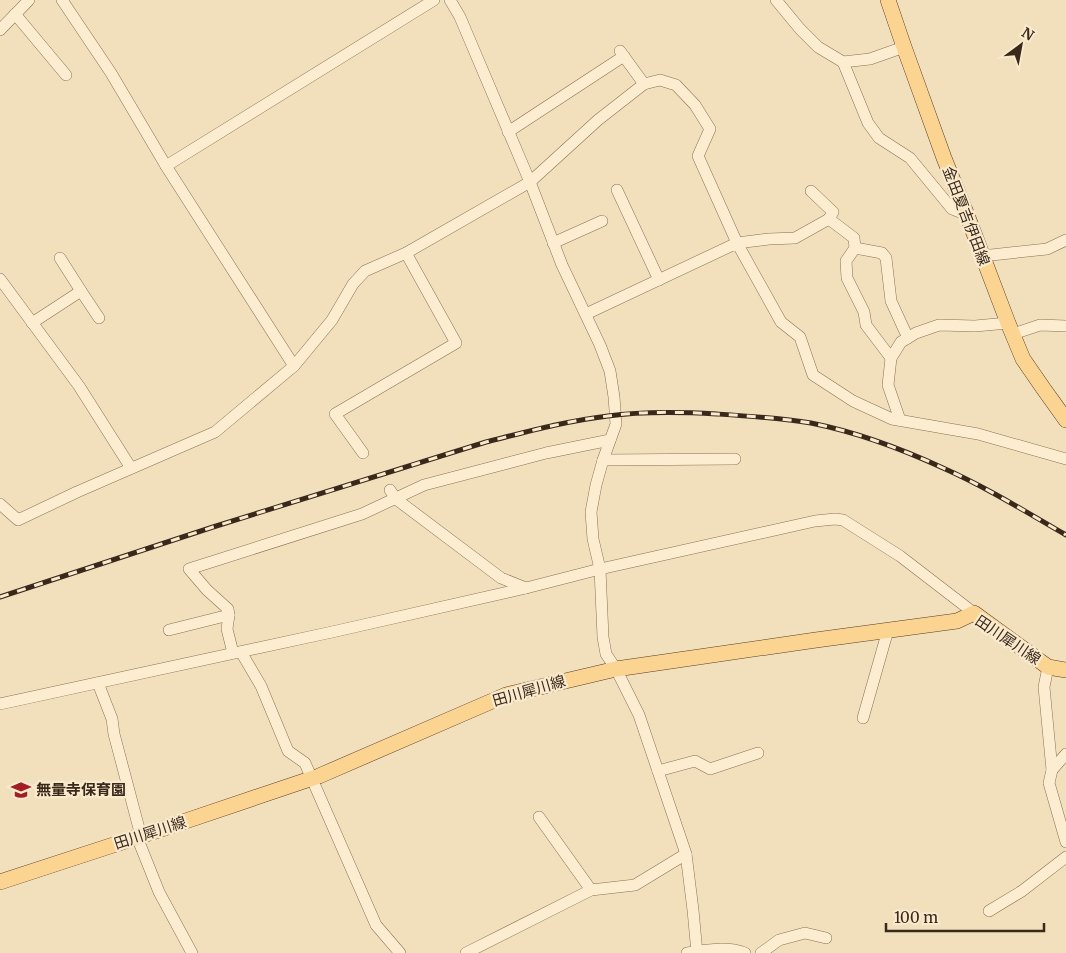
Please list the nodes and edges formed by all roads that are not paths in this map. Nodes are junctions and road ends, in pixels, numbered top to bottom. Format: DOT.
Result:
graph roads {
  1 [pos="29,0"];
  2 [pos="62,0"];
  3 [pos="434,0"];
  4 [pos="450,0"];
  5 [pos="776,0"];
  6 [pos="888,0"];
  7 [pos="15,14"];
  8 [pos="0,30"];
  9 [pos="904,47"];
  10 [pos="842,62"];
  11 [pos="66,75"];
  12 [pos="644,84"];
  13 [pos="508,132"];
  14 [pos="166,166"];
  15 [pos="530,182"];
  16 [pos="617,190"];
  17 [pos="810,191"];
  18 [pos="967,215"];
  19 [pos="829,218"];
  20 [pos="602,221"];
  21 [pos="1066,240"];
  22 [pos="553,243"];
  23 [pos="738,243"];
  24 [pos="856,248"];
  25 [pos="406,253"];
  26 [pos="982,256"];
  27 [pos="60,258"];
  28 [pos="0,279"];
  29 [pos="659,280"];
  30 [pos="81,291"];
  31 [pos="586,314"];
  32 [pos="99,318"];
  33 [pos="32,323"];
  34 [pos="1066,326"];
  35 [pos="1010,329"];
  36 [pos="908,338"];
  37 [pos="891,358"];
  38 [pos="294,366"];
  39 [pos="900,420"];
  40 [pos="1066,420"];
  41 [pos="610,440"];
  42 [pos="363,453"];
  43 [pos="735,459"];
  44 [pos="1066,459"];
  45 [pos="603,460"];
  46 [pos="131,468"];
  47 [pos="393,494"];
  48 [pos="0,504"];
  49 [pos="600,569"];
  50 [pos="526,588"];
  51 [pos="974,614"];
  52 [pos="229,615"];
  53 [pos="170,630"];
  54 [pos="888,630"];
  55 [pos="237,652"];
  56 [pos="1048,667"];
  57 [pos="616,669"];
  58 [pos="1066,670"];
  59 [pos="98,683"];
  60 [pos="0,704"];
  61 [pos="863,718"];
  62 [pos="758,753"];
  63 [pos="1066,754"];
  64 [pos="1052,770"];
  65 [pos="658,772"];
  66 [pos="311,778"];
  67 [pos="539,817"];
  68 [pos="139,836"];
  69 [pos="1066,842"];
  70 [pos="686,854"];
  71 [pos="1066,857"];
  72 [pos="0,882"];
  73 [pos="591,890"];
  74 [pos="989,911"];
  75 [pos="826,938"];
  76 [pos="693,952"];
  77 [pos="192,953"];
  78 [pos="400,953"];
  79 [pos="466,953"];
  80 [pos="745,953"];
  81 [pos="761,953"];
  1 -- 7 [label="street"];
  2 -- 14 [label="street"];
  3 -- 14 [label="street"];
  4 -- 13 [label="street"];
  5 -- 10 [label="street"];
  6 -- 9 [label="main road, 金田夏吉伊田線"];
  7 -- 8 [label="street"];
  7 -- 11 [label="street"];
  9 -- 10 [label="street"];
  9 -- 18 [label="main road, 金田夏吉伊田線"];
  10 -- 18 [label="street"];
  12 -- 13 [label="street"];
  12 -- 15 [label="street"];
  12 -- 23 [label="street"];
  13 -- 15 [label="street"];
  14 -- 38 [label="street"];
  15 -- 22 [label="street"];
  15 -- 25 [label="street"];
  16 -- 29 [label="street"];
  17 -- 19 [label="street"];
  18 -- 26 [label="main road, 金田夏吉伊田線"];
  19 -- 23 [label="street"];
  19 -- 24 [label="street"];
  20 -- 22 [label="street"];
  21 -- 26 [label="street"];
  22 -- 31 [label="street"];
  23 -- 29 [label="street"];
  23 -- 39 [label="street"];
  24 -- 36 [label="street"];
  24 -- 37 [label="street"];
  25 -- 38 [label="street"];
  25 -- 42 [label="street"];
  26 -- 35 [label="main road, 金田夏吉伊田線"];
  27 -- 30 [label="street"];
  28 -- 33 [label="street"];
  29 -- 31 [label="street"];
  30 -- 32 [label="street"];
  30 -- 33 [label="street"];
  31 -- 41 [label="street"];
  33 -- 46 [label="street"];
  34 -- 35 [label="street"];
  35 -- 36 [label="street"];
  35 -- 40 [label="main road, 金田夏吉伊田線"];
  36 -- 37 [label="street"];
  37 -- 39 [label="street"];
  38 -- 46 [label="street"];
  39 -- 44 [label="street"];
  41 -- 45 [label="street"];
  41 -- 47 [label="street"];
  43 -- 45 [label="street"];
  45 -- 49 [label="street"];
  46 -- 48 [label="street"];
  47 -- 50 [label="street"];
  47 -- 52 [label="street"];
  49 -- 50 [label="street"];
  49 -- 51 [label="street"];
  49 -- 57 [label="street"];
  50 -- 55 [label="street"];
  51 -- 54 [label="main road, 田川犀川線"];
  51 -- 56 [label="main road, 田川犀川線"];
  52 -- 53 [label="street"];
  52 -- 55 [label="street"];
  54 -- 57 [label="main road, 田川犀川線"];
  54 -- 61 [label="street"];
  55 -- 59 [label="street"];
  55 -- 66 [label="street"];
  56 -- 58 [label="main road, 田川犀川線"];
  56 -- 64 [label="street"];
  57 -- 65 [label="street"];
  57 -- 66 [label="main road, 田川犀川線"];
  59 -- 60 [label="street"];
  59 -- 68 [label="street"];
  62 -- 65 [label="street"];
  63 -- 64 [label="street"];
  64 -- 69 [label="street"];
  65 -- 70 [label="street"];
  66 -- 68 [label="main road, 田川犀川線"];
  66 -- 78 [label="street"];
  67 -- 73 [label="street"];
  68 -- 72 [label="main road, 田川犀川線"];
  68 -- 77 [label="street"];
  70 -- 73 [label="street"];
  70 -- 76 [label="street"];
  71 -- 74 [label="street"];
  73 -- 79 [label="street"];
  75 -- 81 [label="street"];
  76 -- 80 [label="street"];
}
